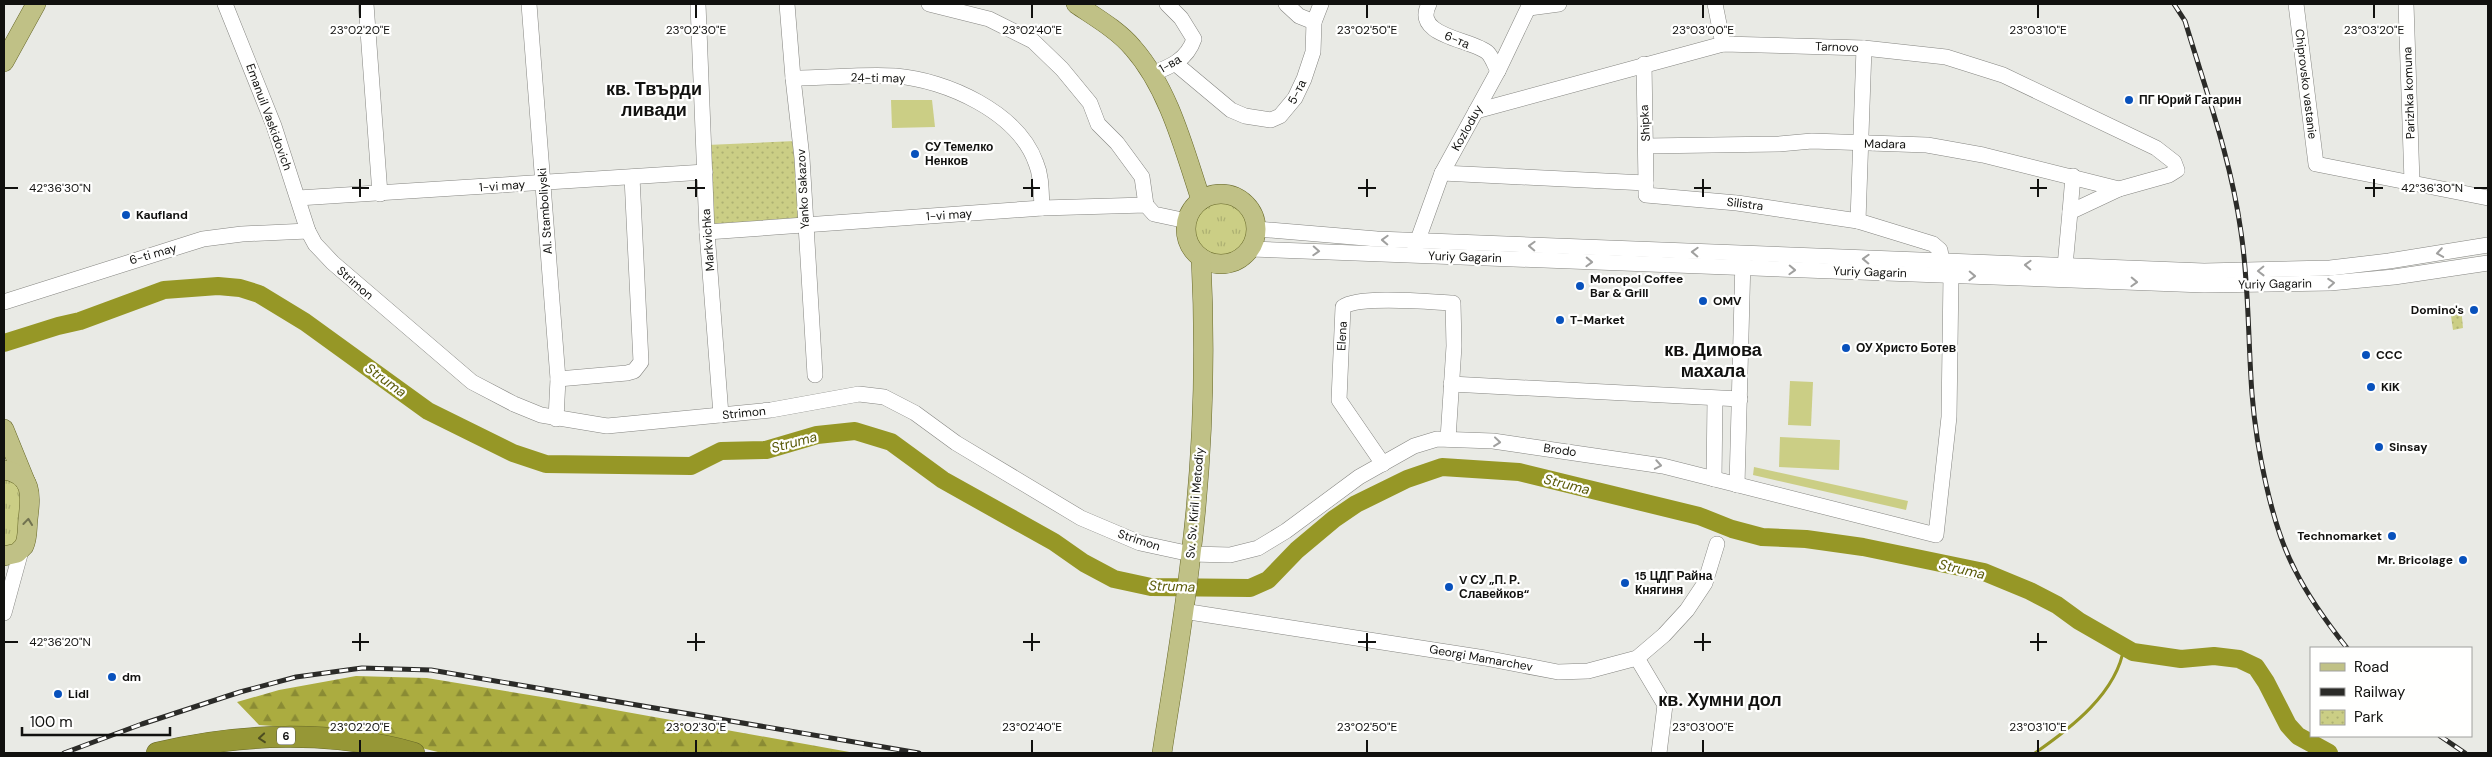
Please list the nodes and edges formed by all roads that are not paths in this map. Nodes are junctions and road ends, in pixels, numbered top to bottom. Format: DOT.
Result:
graph roads {
  1 [pos="36,4"];
  2 [pos="225,4"];
  3 [pos="366,4"];
  4 [pos="530,4"];
  5 [pos="698,4"];
  6 [pos="787,4"];
  7 [pos="929,4"];
  8 [pos="1076,4"];
  9 [pos="1096,4"];
  10 [pos="1167,4"];
  11 [pos="1286,4"];
  12 [pos="1321,4"];
  13 [pos="1429,4"];
  14 [pos="1559,4"];
  15 [pos="1715,4"];
  16 [pos="2296,4"];
  17 [pos="2406,4"];
  18 [pos="1529,6"];
  19 [pos="1314,22"];
  20 [pos="1724,44"];
  21 [pos="1864,48"];
  22 [pos="4,62"];
  23 [pos="1644,64"];
  24 [pos="1163,69"];
  25 [pos="1498,71"];
  26 [pos="792,78"];
  27 [pos="1476,111"];
  28 [pos="1861,144"];
  29 [pos="1646,146"];
  30 [pos="705,172"];
  31 [pos="1442,173"];
  32 [pos="2073,176"];
  33 [pos="632,177"];
  34 [pos="2412,182"];
  35 [pos="543,183"];
  36 [pos="1646,183"];
  37 [pos="2119,189"];
  38 [pos="380,194"];
  39 [pos="1207,197"];
  40 [pos="298,198"];
  41 [pos="2488,198"];
  42 [pos="1146,205"];
  43 [pos="1042,208"];
  44 [pos="2070,212"];
  45 [pos="1187,221"];
  46 [pos="1858,221"];
  47 [pos="805,226"];
  48 [pos="1257,229"];
  49 [pos="308,231"];
  50 [pos="707,232"];
  51 [pos="1418,241"];
  52 [pos="2488,244"];
  53 [pos="1251,249"];
  54 [pos="2488,253"];
  55 [pos="1412,255"];
  56 [pos="1201,258"];
  57 [pos="1743,261"];
  58 [pos="1942,262"];
  59 [pos="2488,263"];
  60 [pos="1223,264"];
  61 [pos="2065,266"];
  62 [pos="1951,275"];
  63 [pos="4,302"];
  64 [pos="1204,311"];
  65 [pos="815,375"];
  66 [pos="558,379"];
  67 [pos="1451,384"];
  68 [pos="1715,399"];
  69 [pos="1740,399"];
  70 [pos="721,415"];
  71 [pos="556,419"];
  72 [pos="4,429"];
  73 [pos="1448,439"];
  74 [pos="1383,464"];
  75 [pos="4,470"];
  76 [pos="1714,479"];
  77 [pos="27,484"];
  78 [pos="1737,485"];
  79 [pos="1717,544"];
  80 [pos="13,553"];
  81 [pos="1196,558"];
  82 [pos="4,570"];
  83 [pos="10,596"];
  84 [pos="1184,605"];
  85 [pos="4,613"];
  86 [pos="1638,658"];
  87 [pos="157,753"];
  88 [pos="414,753"];
  89 [pos="1162,753"];
  90 [pos="1659,753"];
  1 -- 22 [label="main road"];
  2 -- 40 [label="street, Emanuil Vaskidovich"];
  3 -- 38 [label="street"];
  4 -- 35 [label="street, Al. Stamboliyski"];
  5 -- 30 [label="street, Markvichka"];
  6 -- 26 [label="street, Yanko Sakazov"];
  7 -- 42 [label="street"];
  8 -- 24 [label="main road"];
  9 -- 24 [label="main road"];
  10 -- 24 [label="street, 1-ва"];
  11 -- 19 [label="street"];
  12 -- 19 [label="street, 5-та"];
  13 -- 25 [label="street, 6-та"];
  14 -- 18 [label="street"];
  15 -- 20 [label="street"];
  16 -- 34 [label="street, Chiprovsko vastanie"];
  17 -- 34 [label="street, Parizhka komuna"];
  18 -- 25 [label="street, Kozloduy"];
  19 -- 24 [label="street, 5-та"];
  20 -- 21 [label="street, Tarnovo"];
  20 -- 23 [label="street, Tarnovo"];
  21 -- 28 [label="street"];
  21 -- 37 [label="street, Tarnovo"];
  23 -- 27 [label="street, Tarnovo"];
  23 -- 29 [label="street, Shipka"];
  24 -- 39 [label="main road"];
  25 -- 27 [label="street, Kozloduy"];
  26 -- 43 [label="street, 24-ti may"];
  26 -- 47 [label="street, Yanko Sakazov"];
  27 -- 31 [label="street, Kozloduy"];
  28 -- 29 [label="street, Madara"];
  28 -- 32 [label="street, Madara"];
  28 -- 46 [label="street"];
  29 -- 36 [label="street, Shipka"];
  30 -- 33 [label="street, 1-vi may"];
  30 -- 50 [label="street, Markvichka"];
  31 -- 36 [label="street"];
  31 -- 51 [label="street, Kozloduy"];
  32 -- 37 [label="street, Madara"];
  32 -- 44 [label="street"];
  33 -- 35 [label="street, 1-vi may"];
  33 -- 66 [label="street"];
  34 -- 41 [label="street"];
  35 -- 38 [label="street, 1-vi may"];
  35 -- 66 [label="street, Al. Stamboliyski"];
  36 -- 46 [label="street, Silistra"];
  37 -- 44 [label="street"];
  38 -- 40 [label="street, 1-vi may"];
  39 -- 45 [label="main road"];
  39 -- 48 [label="main road"];
  40 -- 49 [label="street, Emanuil Vaskidovich"];
  42 -- 43 [label="street, 1-vi may"];
  42 -- 45 [label="street"];
  43 -- 47 [label="street, 1-vi may"];
  44 -- 61 [label="street"];
  45 -- 56 [label="main road"];
  46 -- 58 [label="street"];
  47 -- 50 [label="street, 1-vi may"];
  47 -- 65 [label="street, Yanko Sakazov"];
  51 -- 48 [label="street, Yuriy Gagarin, one-way"];
  48 -- 53 [label="main road"];
  49 -- 63 [label="street, 6-ti may"];
  49 -- 71 [label="street, Strimon"];
  50 -- 70 [label="street, Markvichka"];
  51 -- 55 [label="street, Kozloduy"];
  57 -- 51 [label="street, Yuriy Gagarin, one-way"];
  52 -- 54 [label="street"];
  52 -- 61 [label="street, Yuriy Gagarin, one-way"];
  53 -- 55 [label="street, Yuriy Gagarin, one-way"];
  53 -- 60 [label="main road"];
  55 -- 57 [label="street, Yuriy Gagarin, one-way"];
  56 -- 60 [label="main road"];
  56 -- 64 [label="main road, Sv. Sv. Kiril i Metodiy"];
  58 -- 57 [label="street, Yuriy Gagarin, one-way"];
  57 -- 62 [label="street, Yuriy Gagarin, one-way"];
  57 -- 69 [label="street"];
  61 -- 58 [label="street, Yuriy Gagarin, one-way"];
  62 -- 59 [label="street, Yuriy Gagarin, one-way"];
  60 -- 64 [label="main road, Sv. Sv. Kiril i Metodiy"];
  62 -- 78 [label="street, Brodo"];
  64 -- 81 [label="main road, Sv. Sv. Kiril i Metodiy"];
  66 -- 71 [label="street, Al. Stamboliyski"];
  67 -- 68 [label="street"];
  67 -- 73 [label="street"];
  67 -- 74 [label="street, Elena"];
  68 -- 69 [label="street"];
  68 -- 76 [label="street"];
  69 -- 78 [label="street"];
  70 -- 71 [label="street, Strimon"];
  70 -- 81 [label="street, Strimon"];
  72 -- 77 [label="main road"];
  73 -- 74 [label="street, Brodo"];
  73 -- 76 [label="street, Brodo, one-way"];
  74 -- 81 [label="street, Brodo"];
  75 -- 77 [label="main road"];
  76 -- 78 [label="street, Brodo"];
  80 -- 77 [label="main road, one-way"];
  79 -- 86 [label="street, Georgi Mamarchev"];
  80 -- 83 [label="street"];
  81 -- 84 [label="main road, Sv. Sv. Kiril i Metodiy"];
  82 -- 83 [label="street"];
  83 -- 85 [label="street"];
  84 -- 86 [label="street, Georgi Mamarchev"];
  84 -- 89 [label="main road, Sv. Sv. Kiril i Metodiy"];
  86 -- 90 [label="street"];
  88 -- 87 [label="highway, 6, one-way"];
}
